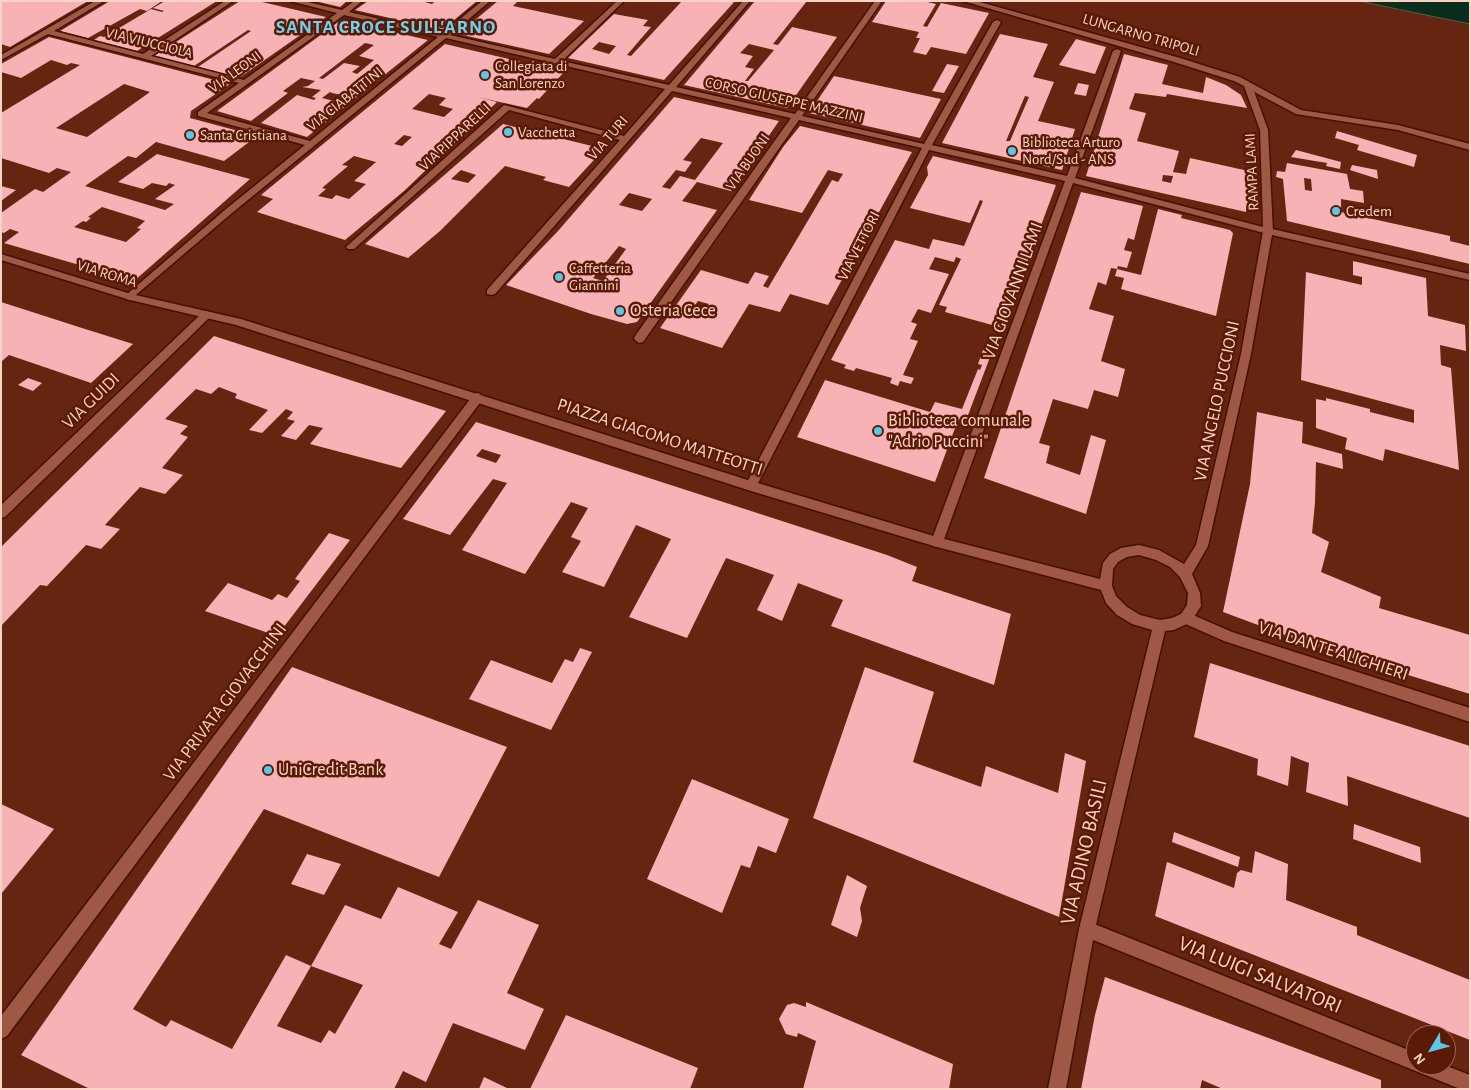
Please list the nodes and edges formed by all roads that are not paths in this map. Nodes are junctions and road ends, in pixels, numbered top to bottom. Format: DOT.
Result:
graph roads {
  1 [pos="101,1"];
  2 [pos="230,1"];
  3 [pos="292,1"];
  4 [pos="358,1"];
  5 [pos="486,1"];
  6 [pos="621,1"];
  7 [pos="746,1"];
  8 [pos="878,1"];
  9 [pos="966,1"];
  10 [pos="342,13"];
  11 [pos="997,22"];
  12 [pos="48,32"];
  13 [pos="445,36"];
  14 [pos="1116,51"];
  15 [pos="145,56"];
  16 [pos="1,58"];
  17 [pos="556,62"];
  18 [pos="244,82"];
  19 [pos="1248,85"];
  20 [pos="670,88"];
  21 [pos="796,117"];
  22 [pos="626,138"];
  23 [pos="311,144"];
  24 [pos="1470,147"];
  25 [pos="926,148"];
  26 [pos="1071,180"];
  27 [pos="1268,231"];
  28 [pos="351,248"];
  29 [pos="1,257"];
  30 [pos="1470,277"];
  31 [pos="491,292"];
  32 [pos="130,297"];
  33 [pos="206,315"];
  34 [pos="639,339"];
  35 [pos="478,397"];
  36 [pos="751,486"];
  37 [pos="1,513"];
  38 [pos="937,542"];
  39 [pos="1185,573"];
  40 [pos="1106,586"];
  41 [pos="1186,618"];
  42 [pos="1160,626"];
  43 [pos="1470,715"];
  44 [pos="1087,929"];
  45 [pos="1,1030"];
  46 [pos="1406,1058"];
  47 [pos="1447,1075"];
  48 [pos="1470,1084"];
  49 [pos="1057,1089"];
  1 -- 12 [label="street"];
  2 -- 15 [label="street"];
  3 -- 10 [label="street, CORSO GIUSEPPE MAZZINI"];
  4 -- 10 [label="street, VIA LEONI"];
  5 -- 13 [label="street, VIA CIABATTINI"];
  6 -- 17 [label="street"];
  7 -- 20 [label="street, VIA TURI"];
  8 -- 21 [label="street, VIA BUONI"];
  9 -- 19 [label="street, LUNGARNO TRIPOLI"];
  10 -- 13 [label="street, CORSO GIUSEPPE MAZZINI"];
  10 -- 18 [label="street, VIA LEONI"];
  11 -- 25 [label="street, VIA VETTORI"];
  12 -- 15 [label="street, VIA VIUCCIOLA"];
  12 -- 16 [label="street"];
  13 -- 17 [label="street, CORSO GIUSEPPE MAZZINI"];
  13 -- 23 [label="street, VIA CIABATTINI"];
  14 -- 26 [label="street, VIA GIOVANNI LAMI"];
  15 -- 18 [label="street, VIA VIUCCIOLA"];
  17 -- 20 [label="street, CORSO GIUSEPPE MAZZINI"];
  18 -- 23 [label="street, VIA LEONI"];
  19 -- 24 [label="street, LUNGARNO TRIPOLI"];
  19 -- 27 [label="street, RAMPA LAMI"];
  20 -- 21 [label="street, CORSO GIUSEPPE MAZZINI"];
  20 -- 22 [label="street, VIA TURI"];
  21 -- 25 [label="street, CORSO GIUSEPPE MAZZINI"];
  21 -- 34 [label="street, VIA BUONI"];
  22 -- 28 [label="street, VIA PIPPARELLI"];
  22 -- 31 [label="street, VIA TURI"];
  23 -- 32 [label="street, VIA CIABATTINI"];
  25 -- 26 [label="street, CORSO GIUSEPPE MAZZINI"];
  25 -- 36 [label="street, VIA VETTORI"];
  26 -- 27 [label="street, CORSO GIUSEPPE MAZZINI"];
  26 -- 38 [label="street, VIA GIOVANNI LAMI"];
  27 -- 30 [label="street, CORSO GIUSEPPE MAZZINI"];
  27 -- 39 [label="street, VIA ANGELO PUCCIONI"];
  29 -- 32 [label="street, VIA ROMA"];
  32 -- 33 [label="street, VIA ROMA"];
  33 -- 35 [label="street, PIAZZA GIACOMO MATTEOTTI"];
  33 -- 37 [label="street, VIA GUIDI"];
  35 -- 36 [label="street, PIAZZA GIACOMO MATTEOTTI"];
  35 -- 45 [label="street, VIA PRIVATA GIOVACCHINI"];
  36 -- 38 [label="street, PIAZZA GIACOMO MATTEOTTI"];
  38 -- 40 [label="street, PIAZZA GIACOMO MATTEOTTI"];
  39 -- 40 [label="street"];
  39 -- 41 [label="street"];
  40 -- 42 [label="street"];
  41 -- 42 [label="street"];
  41 -- 43 [label="street, VIA DANTE ALIGHIERI"];
  42 -- 44 [label="street, VIA ADINO BASILI"];
  44 -- 46 [label="street, VIA LUIGI SALVATORI"];
  44 -- 49 [label="street, VIA ADINO BASILI"];
  47 -- 48 [label="street"];
}
